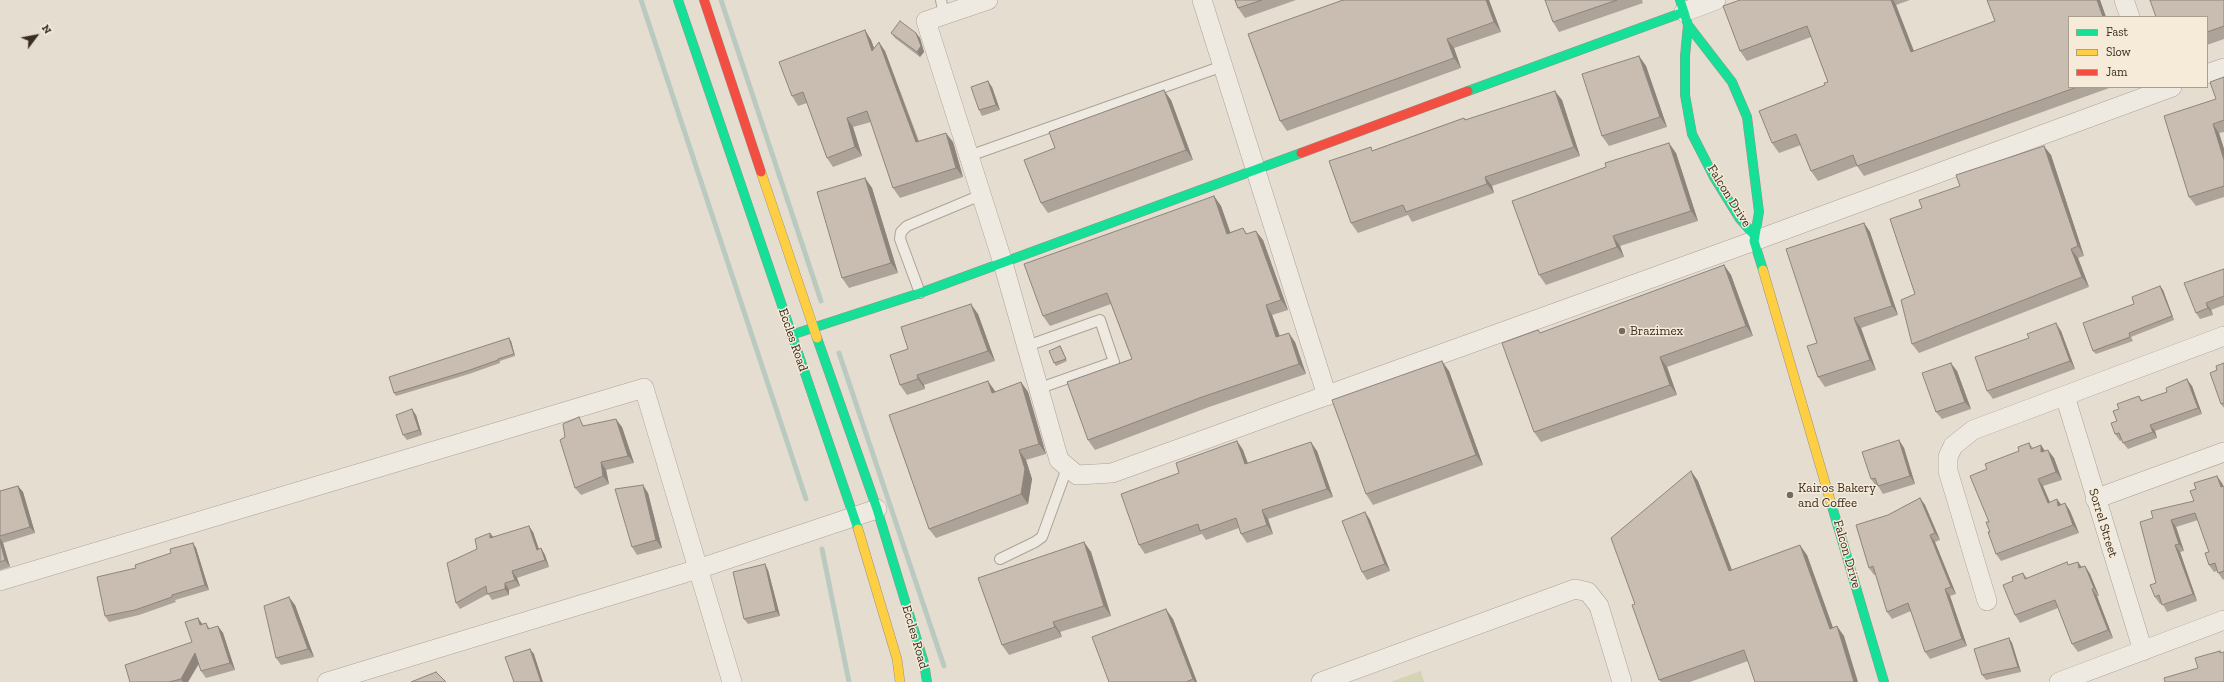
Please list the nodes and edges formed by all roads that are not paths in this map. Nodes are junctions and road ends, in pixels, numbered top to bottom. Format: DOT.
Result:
graph roads {
  1 [pos="678,0"];
  2 [pos="704,0"];
  3 [pos="988,0"];
  4 [pos="1202,0"];
  5 [pos="1716,0"];
  6 [pos="2124,0"];
  7 [pos="942,7"];
  8 [pos="1684,12"];
  9 [pos="2130,16"];
  10 [pos="1224,66"];
  11 [pos="2224,68"];
  12 [pos="2208,74"];
  13 [pos="2162,89"];
  14 [pos="969,156"];
  15 [pos="1255,169"];
  16 [pos="982,195"];
  17 [pos="1755,239"];
  18 [pos="1003,263"];
  19 [pos="920,294"];
  20 [pos="813,327"];
  21 [pos="791,335"];
  22 [pos="2224,336"];
  23 [pos="1027,346"];
  24 [pos="1040,388"];
  25 [pos="1327,396"];
  26 [pos="2065,396"];
  27 [pos="2224,452"];
  28 [pos="1067,468"];
  29 [pos="2096,499"];
  30 [pos="877,509"];
  31 [pos="854,516"];
  32 [pos="1000,559"];
  33 [pos="698,569"];
  34 [pos="0,581"];
  35 [pos="1987,600"];
  36 [pos="2224,620"];
  37 [pos="2142,651"];
  38 [pos="327,682"];
  39 [pos="732,682"];
  40 [pos="900,682"];
  41 [pos="927,682"];
  42 [pos="1321,682"];
  43 [pos="1622,682"];
  44 [pos="1884,682"];
  45 [pos="2059,682"];
  1 -- 21 [label="street, Eccles Road"];
  2 -- 20 [label="street, Eccles Road"];
  3 -- 7 [label="street"];
  4 -- 10 [label="street"];
  5 -- 8 [label="street"];
  6 -- 9 [label="street"];
  7 -- 14 [label="street"];
  8 -- 15 [label="street"];
  8 -- 17 [label="street, Falcon Drive"];
  8 -- 17 [label="street, Falcon Drive"];
  10 -- 14 [label="lane"];
  10 -- 15 [label="street"];
  11 -- 12 [label="street"];
  13 -- 17 [label="street"];
  14 -- 16 [label="street"];
  15 -- 18 [label="street"];
  15 -- 25 [label="street"];
  16 -- 18 [label="street"];
  16 -- 19 [label="lane"];
  17 -- 25 [label="street"];
  17 -- 44 [label="street, Falcon Drive"];
  18 -- 19 [label="street"];
  18 -- 23 [label="street"];
  19 -- 20 [label="street"];
  20 -- 21 [label="street"];
  20 -- 30 [label="street, Eccles Road"];
  21 -- 31 [label="street, Eccles Road"];
  22 -- 26 [label="street"];
  23 -- 24 [label="street"];
  23 -- 24 [label="lane"];
  24 -- 28 [label="street"];
  25 -- 28 [label="street"];
  26 -- 29 [label="street, Sorrel Street"];
  26 -- 35 [label="street"];
  27 -- 29 [label="street"];
  28 -- 32 [label="lane"];
  29 -- 37 [label="street, Sorrel Street"];
  30 -- 31 [label="street"];
  30 -- 41 [label="street, Eccles Road"];
  31 -- 33 [label="street"];
  31 -- 40 [label="street, Eccles Road"];
  33 -- 34 [label="street"];
  33 -- 38 [label="street"];
  33 -- 39 [label="street"];
  36 -- 37 [label="street"];
  37 -- 45 [label="street"];
  42 -- 43 [label="street"];
}
